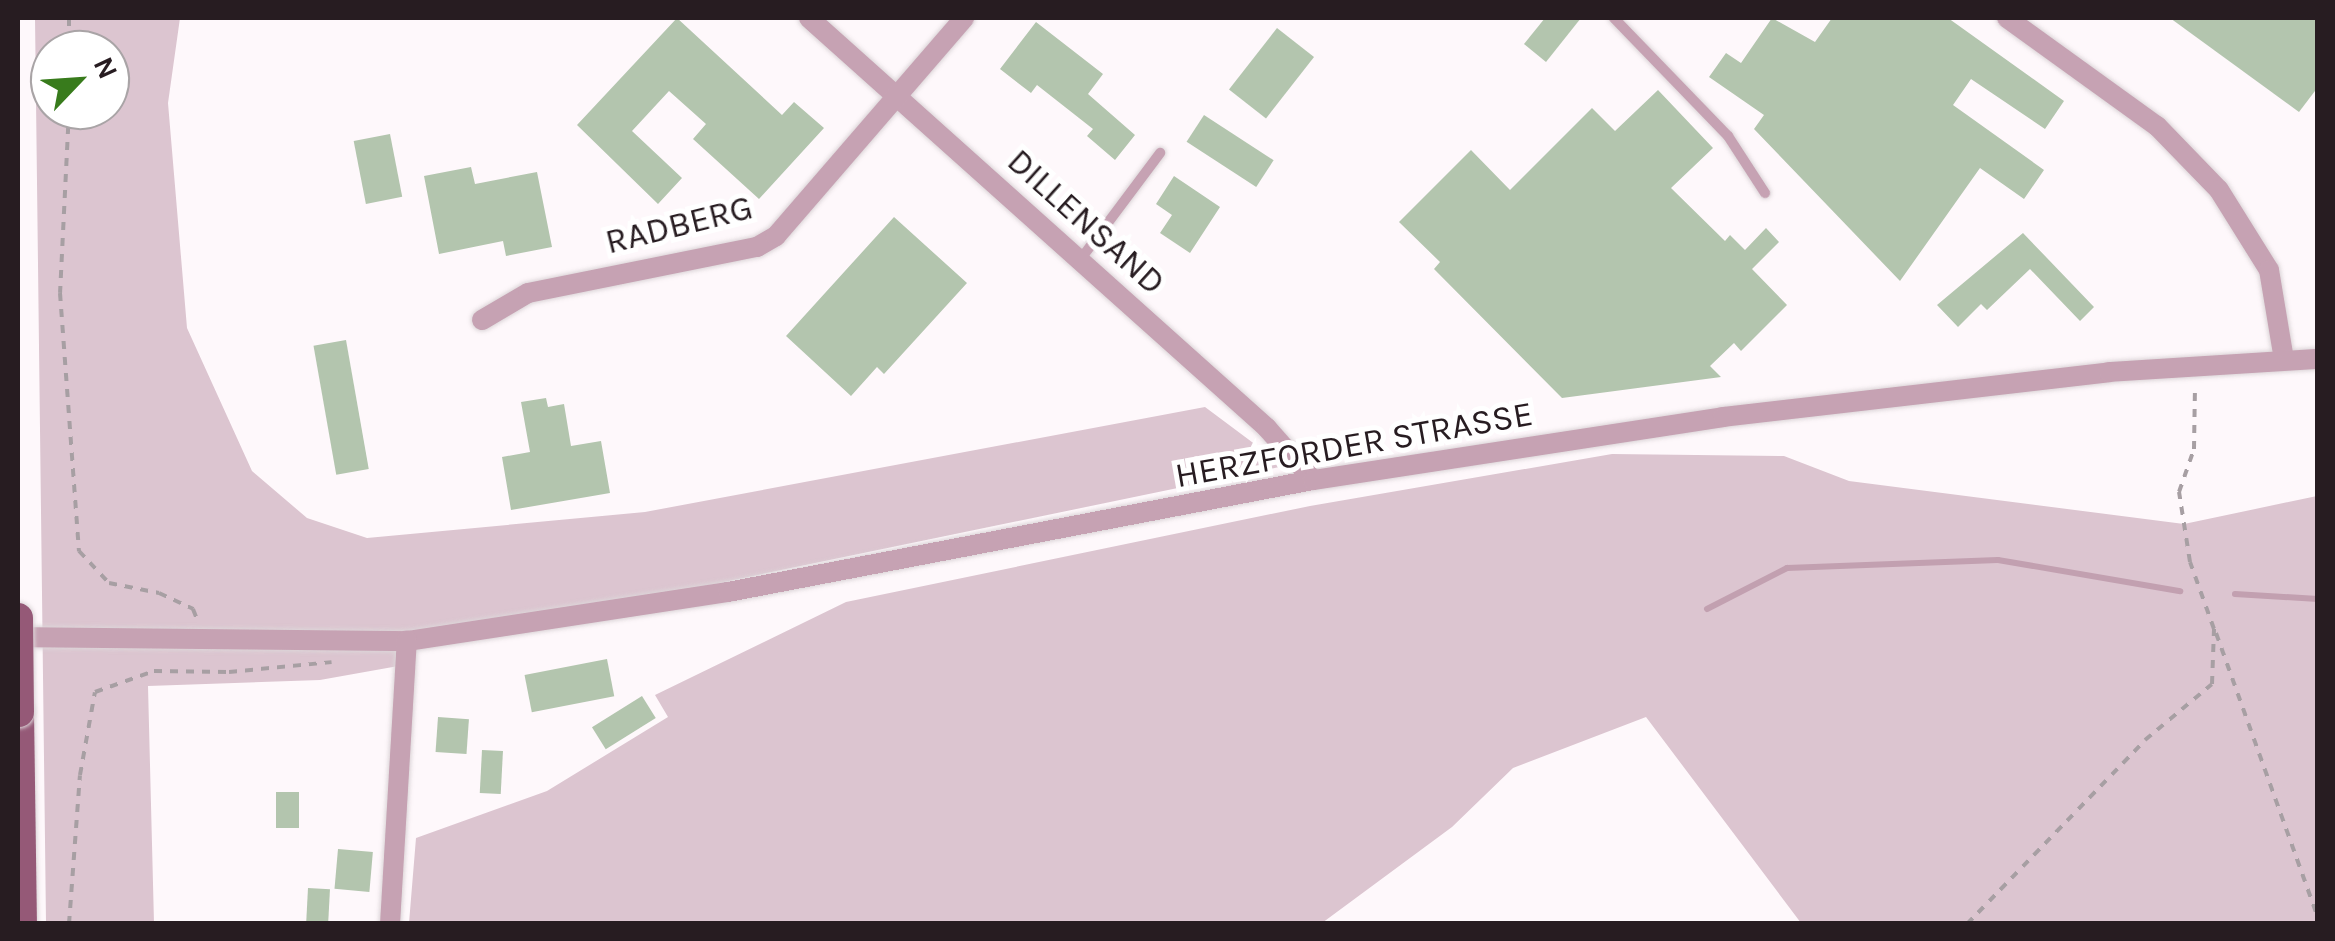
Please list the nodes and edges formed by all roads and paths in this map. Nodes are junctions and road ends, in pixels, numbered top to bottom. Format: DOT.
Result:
graph roads {
  1 [pos="809,18"];
  2 [pos="964,18"];
  3 [pos="1614,18"];
  4 [pos="2007,18"];
  5 [pos="900,98"];
  6 [pos="68,130"];
  7 [pos="1160,153"];
  8 [pos="1765,193"];
  9 [pos="1080,260"];
  10 [pos="482,320"];
  11 [pos="2318,359"];
  12 [pos="2284,360"];
  13 [pos="2195,366"];
  14 [pos="1313,480"];
  15 [pos="18,618"];
  16 [pos="2214,629"];
  17 [pos="18,637"];
  18 [pos="204,640"];
  19 [pos="407,641"];
  20 [pos="343,660"];
  21 [pos="19,712"];
  22 [pos="2318,918"];
  23 [pos="22,924"];
  24 [pos="69,924"];
  25 [pos="390,924"];
  26 [pos="1967,924"];
  1 -- 5 [label="street, DILLENSAND"];
  2 -- 5 [label="street, RADBERG"];
  3 -- 8 [label="lane"];
  4 -- 12 [label="street"];
  5 -- 9 [label="street, DILLENSAND"];
  5 -- 10 [label="street, RADBERG"];
  6 -- 18 [label="path"];
  7 -- 9 [label="lane"];
  9 -- 14 [label="street, DILLENSAND"];
  11 -- 12 [label="street, HERZFORDER STRASSE"];
  12 -- 13 [label="street, HERZFORDER STRASSE"];
  13 -- 14 [label="street, HERZFORDER STRASSE"];
  13 -- 16 [label="path"];
  14 -- 19 [label="street, HERZFORDER STRASSE"];
  15 -- 21 [label="main road, bridge"];
  16 -- 22 [label="path"];
  16 -- 26 [label="path"];
  17 -- 18 [label="street, HERZFORDER STRASSE"];
  18 -- 19 [label="street, HERZFORDER STRASSE"];
  19 -- 25 [label="street"];
  20 -- 24 [label="path"];
  21 -- 23 [label="main road"];
}
